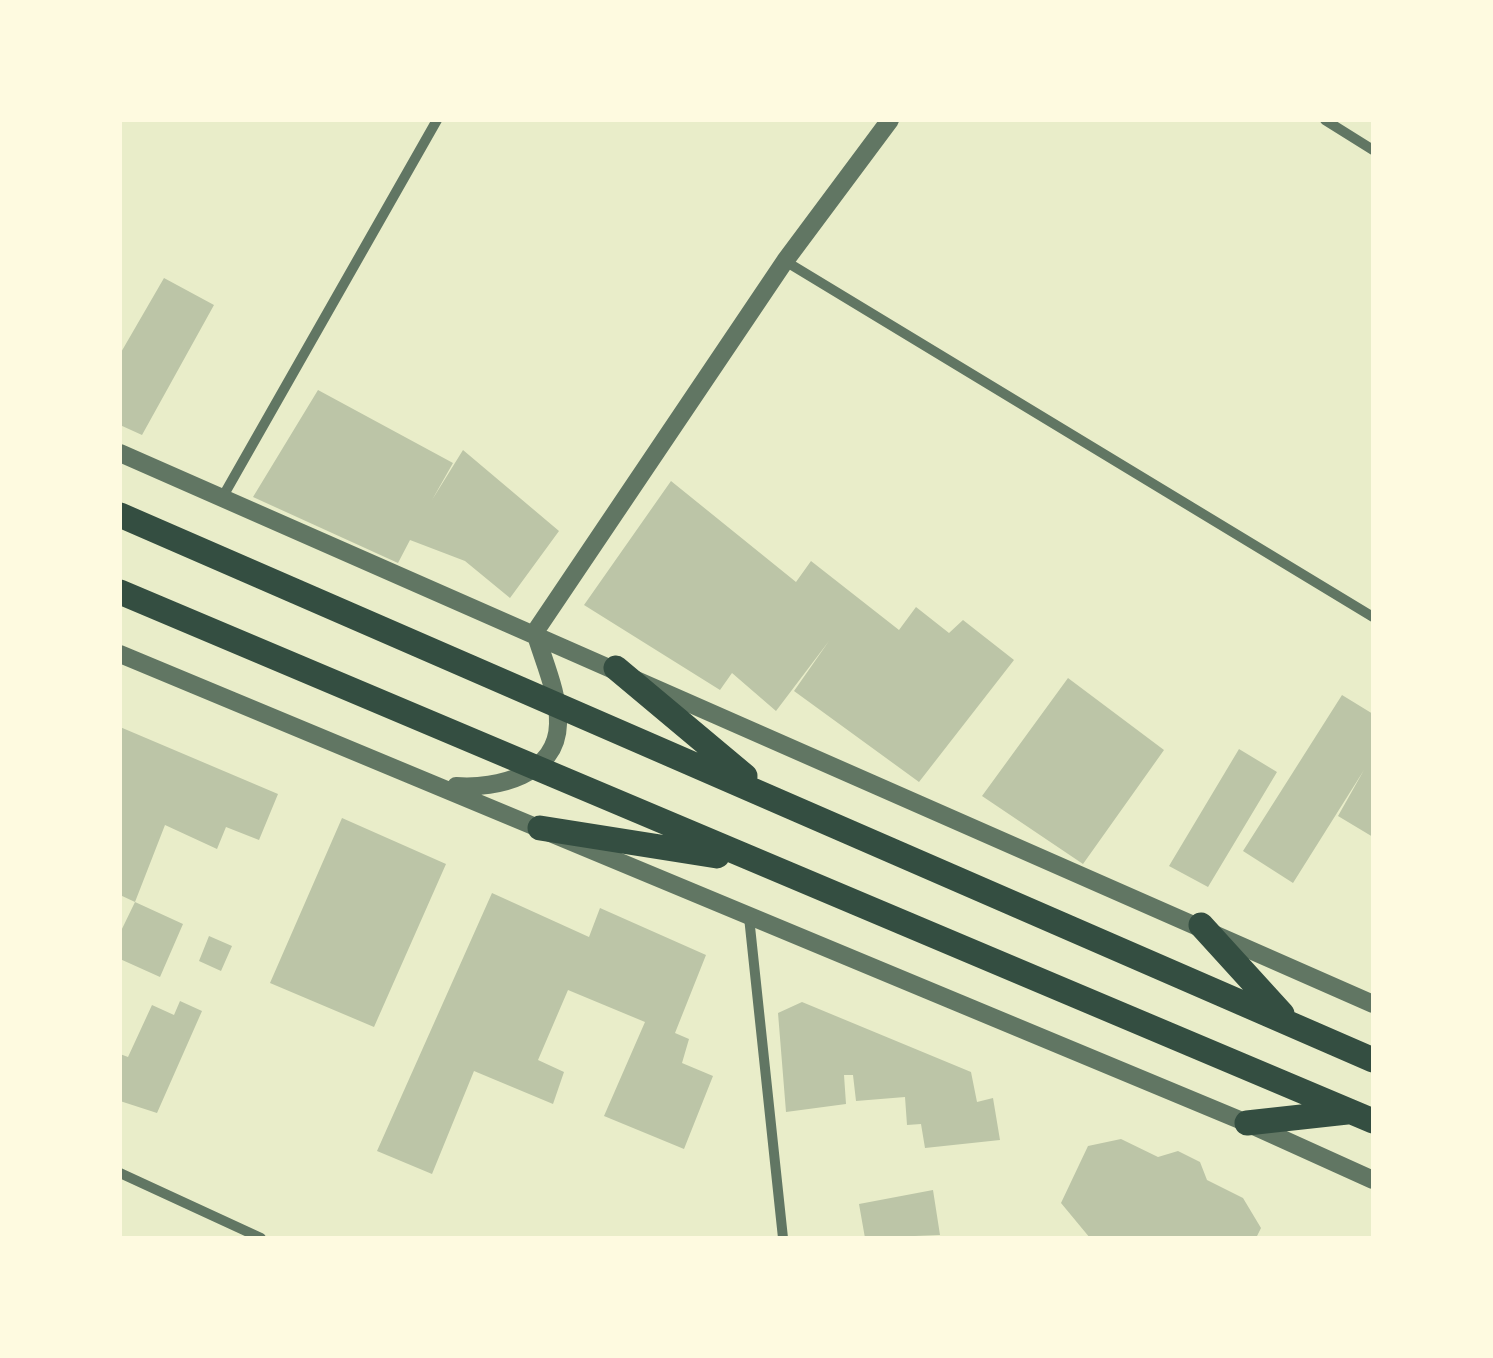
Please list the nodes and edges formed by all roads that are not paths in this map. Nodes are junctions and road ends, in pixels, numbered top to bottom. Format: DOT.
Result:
graph roads {
  1 [pos="437,120"];
  2 [pos="890,120"];
  3 [pos="1324,120"];
  4 [pos="1373,150"];
  5 [pos="785,262"];
  6 [pos="120,453"];
  7 [pos="222,498"];
  8 [pos="120,515"];
  9 [pos="120,592"];
  10 [pos="1373,617"];
  11 [pos="535,632"];
  12 [pos="120,654"];
  13 [pos="616,668"];
  14 [pos="556,703"];
  15 [pos="534,768"];
  16 [pos="438,784"];
  17 [pos="768,795"];
  18 [pos="540,828"];
  19 [pos="757,862"];
  20 [pos="749,917"];
  21 [pos="1201,925"];
  22 [pos="1373,1004"];
  23 [pos="1288,1022"];
  24 [pos="1373,1060"];
  25 [pos="1363,1116"];
  26 [pos="1248,1123"];
  27 [pos="120,1173"];
  28 [pos="1373,1180"];
  29 [pos="261,1238"];
  30 [pos="782,1238"];
  1 -- 7 [label="street"];
  2 -- 5 [label="street"];
  3 -- 4 [label="street"];
  5 -- 10 [label="street"];
  5 -- 11 [label="street"];
  6 -- 7 [label="street"];
  7 -- 11 [label="street"];
  8 -- 14 [label="main road"];
  9 -- 15 [label="main road"];
  11 -- 13 [label="street"];
  11 -- 14 [label="street"];
  12 -- 16 [label="street"];
  13 -- 17 [label="main road"];
  13 -- 21 [label="street"];
  14 -- 15 [label="street"];
  14 -- 17 [label="main road"];
  15 -- 16 [label="street"];
  15 -- 19 [label="main road"];
  16 -- 18 [label="street"];
  17 -- 23 [label="main road"];
  18 -- 19 [label="main road"];
  18 -- 20 [label="street"];
  19 -- 25 [label="main road"];
  20 -- 26 [label="street"];
  20 -- 30 [label="street"];
  21 -- 22 [label="street"];
  21 -- 23 [label="main road"];
  23 -- 24 [label="main road"];
  25 -- 26 [label="main road"];
  26 -- 28 [label="street"];
  27 -- 29 [label="street"];
}
